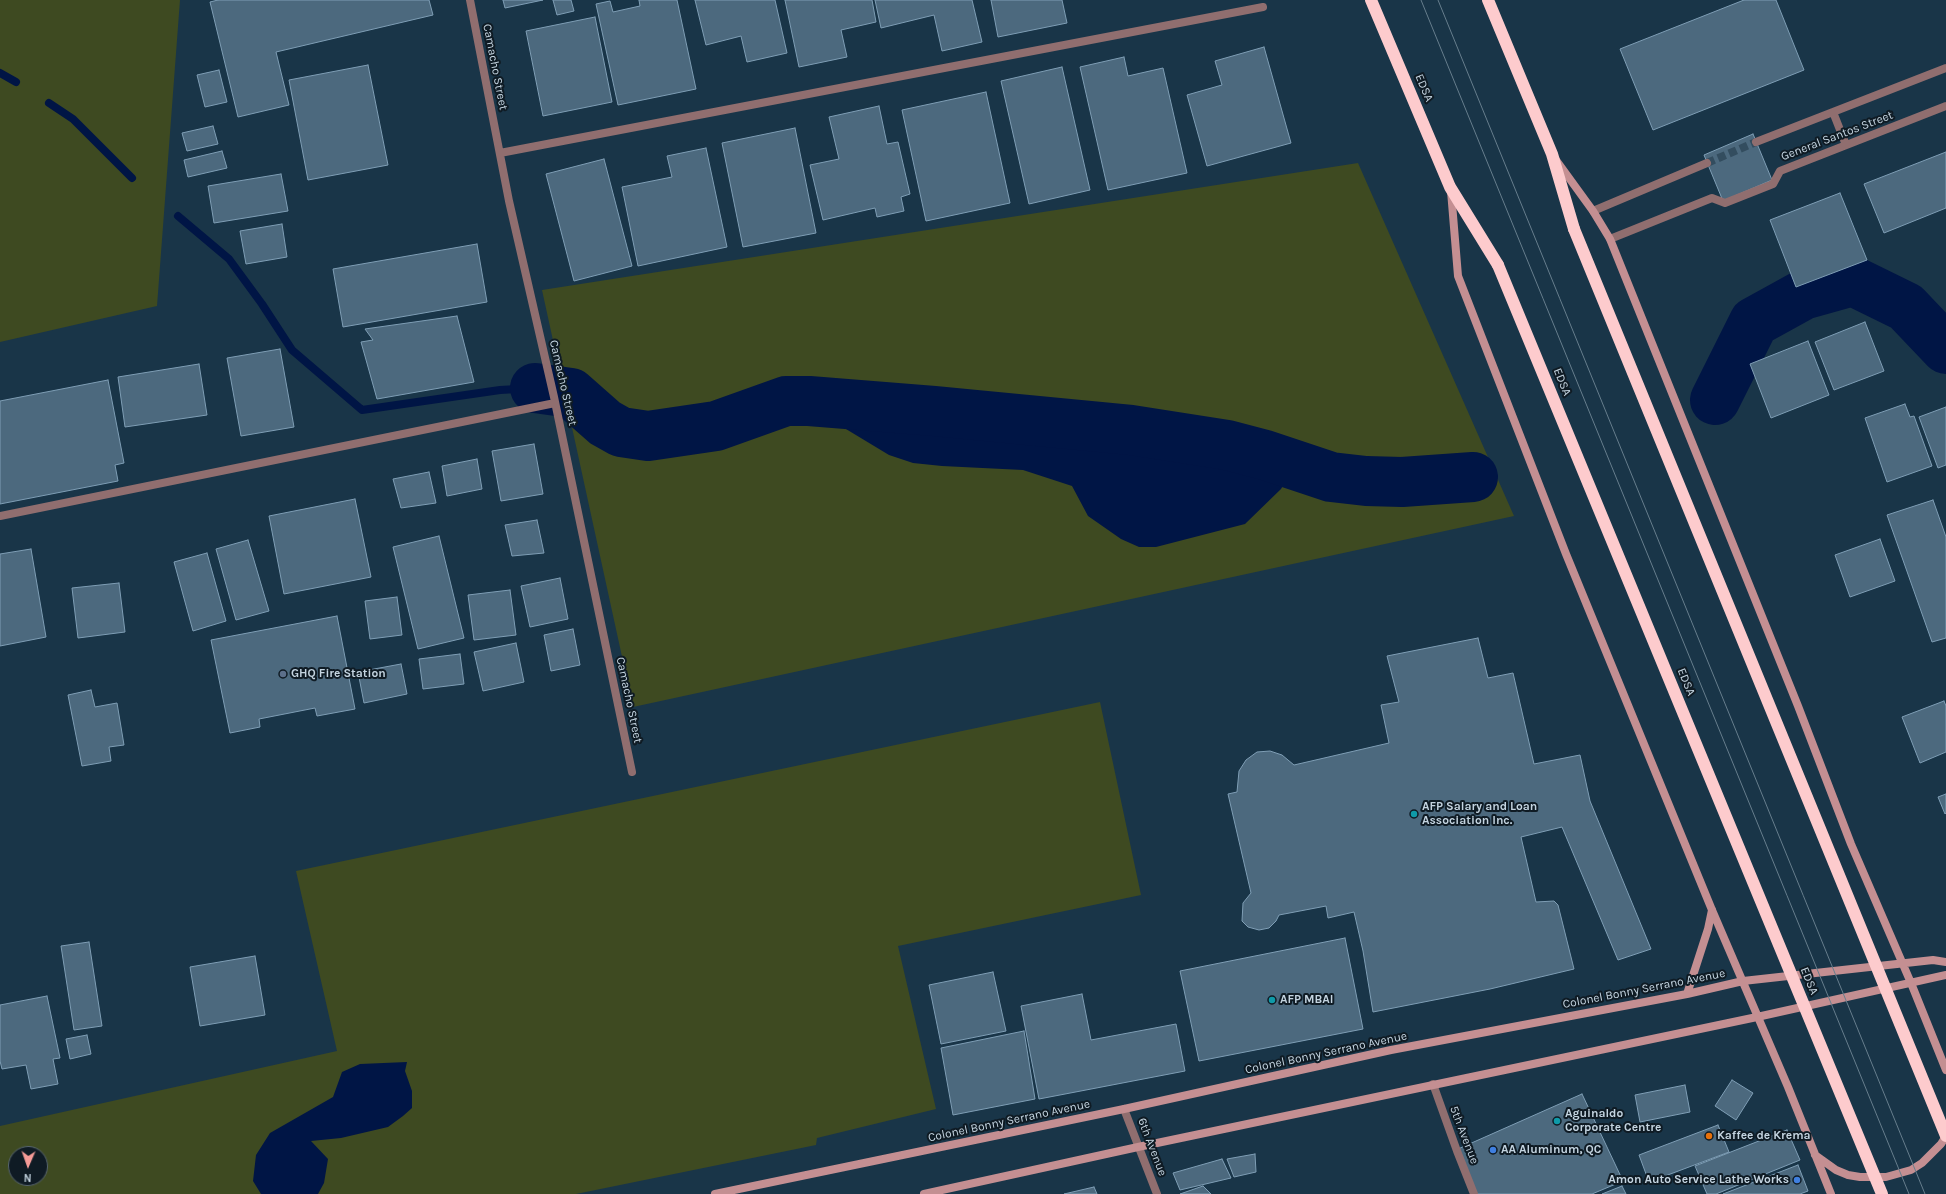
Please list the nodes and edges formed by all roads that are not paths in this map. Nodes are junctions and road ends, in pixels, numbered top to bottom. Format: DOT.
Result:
graph roads {
  1 [pos="470,0"];
  2 [pos="1371,0"];
  3 [pos="1488,0"];
  4 [pos="1263,6"];
  5 [pos="1946,68"];
  6 [pos="1946,106"];
  7 [pos="1833,112"];
  8 [pos="1756,142"];
  9 [pos="1846,144"];
  10 [pos="500,153"];
  11 [pos="1552,154"];
  12 [pos="1707,163"];
  13 [pos="1450,187"];
  14 [pos="1593,211"];
  15 [pos="1610,239"];
  16 [pos="555,400"];
  17 [pos="0,516"];
  18 [pos="632,772"];
  19 [pos="1712,910"];
  20 [pos="1946,962"];
  21 [pos="1903,964"];
  22 [pos="1946,975"];
  23 [pos="1743,982"];
  24 [pos="1911,983"];
  25 [pos="1687,994"];
  26 [pos="1757,1017"];
  27 [pos="1946,1070"];
  28 [pos="1433,1084"];
  29 [pos="1124,1109"];
  30 [pos="1946,1136"];
  31 [pos="1138,1147"];
  32 [pos="1814,1155"];
  33 [pos="715,1194"];
  34 [pos="924,1194"];
  35 [pos="1157,1194"];
  36 [pos="1474,1194"];
  37 [pos="1831,1194"];
  38 [pos="1882,1194"];
  1 -- 10 [label="street, Camacho Street"];
  2 -- 13 [label="highway, EDSA"];
  3 -- 11 [label="highway"];
  4 -- 10 [label="street"];
  5 -- 7 [label="street, General Santos Street"];
  6 -- 9 [label="street, General Santos Street"];
  7 -- 8 [label="street, General Santos Street"];
  7 -- 9 [label="street"];
  9 -- 15 [label="street, General Santos Street"];
  10 -- 16 [label="street, Camacho Street"];
  11 -- 14 [label="main road"];
  11 -- 30 [label="highway, bridge"];
  12 -- 14 [label="street"];
  13 -- 19 [label="main road, EDSA"];
  13 -- 38 [label="highway, EDSA, bridge"];
  14 -- 15 [label="main road"];
  15 -- 21 [label="main road"];
  16 -- 17 [label="street"];
  16 -- 18 [label="street, Camacho Street"];
  19 -- 23 [label="main road, EDSA"];
  19 -- 25 [label="main road"];
  20 -- 21 [label="main road, Colonel Bonny Serrano Avenue"];
  21 -- 23 [label="main road, Colonel Bonny Serrano Avenue"];
  21 -- 24 [label="main road"];
  22 -- 24 [label="main road"];
  23 -- 25 [label="main road, Colonel Bonny Serrano Avenue"];
  23 -- 26 [label="main road, EDSA"];
  24 -- 26 [label="main road"];
  24 -- 27 [label="main road"];
  25 -- 29 [label="main road, Colonel Bonny Serrano Avenue"];
  26 -- 28 [label="main road"];
  26 -- 32 [label="main road, EDSA"];
  28 -- 31 [label="main road"];
  28 -- 36 [label="street, 5th Avenue"];
  29 -- 31 [label="street, 6th Avenue"];
  29 -- 33 [label="main road, Colonel Bonny Serrano Avenue"];
  30 -- 32 [label="main road"];
  31 -- 34 [label="main road"];
  31 -- 35 [label="street, 6th Avenue"];
  32 -- 37 [label="main road, EDSA"];
}
